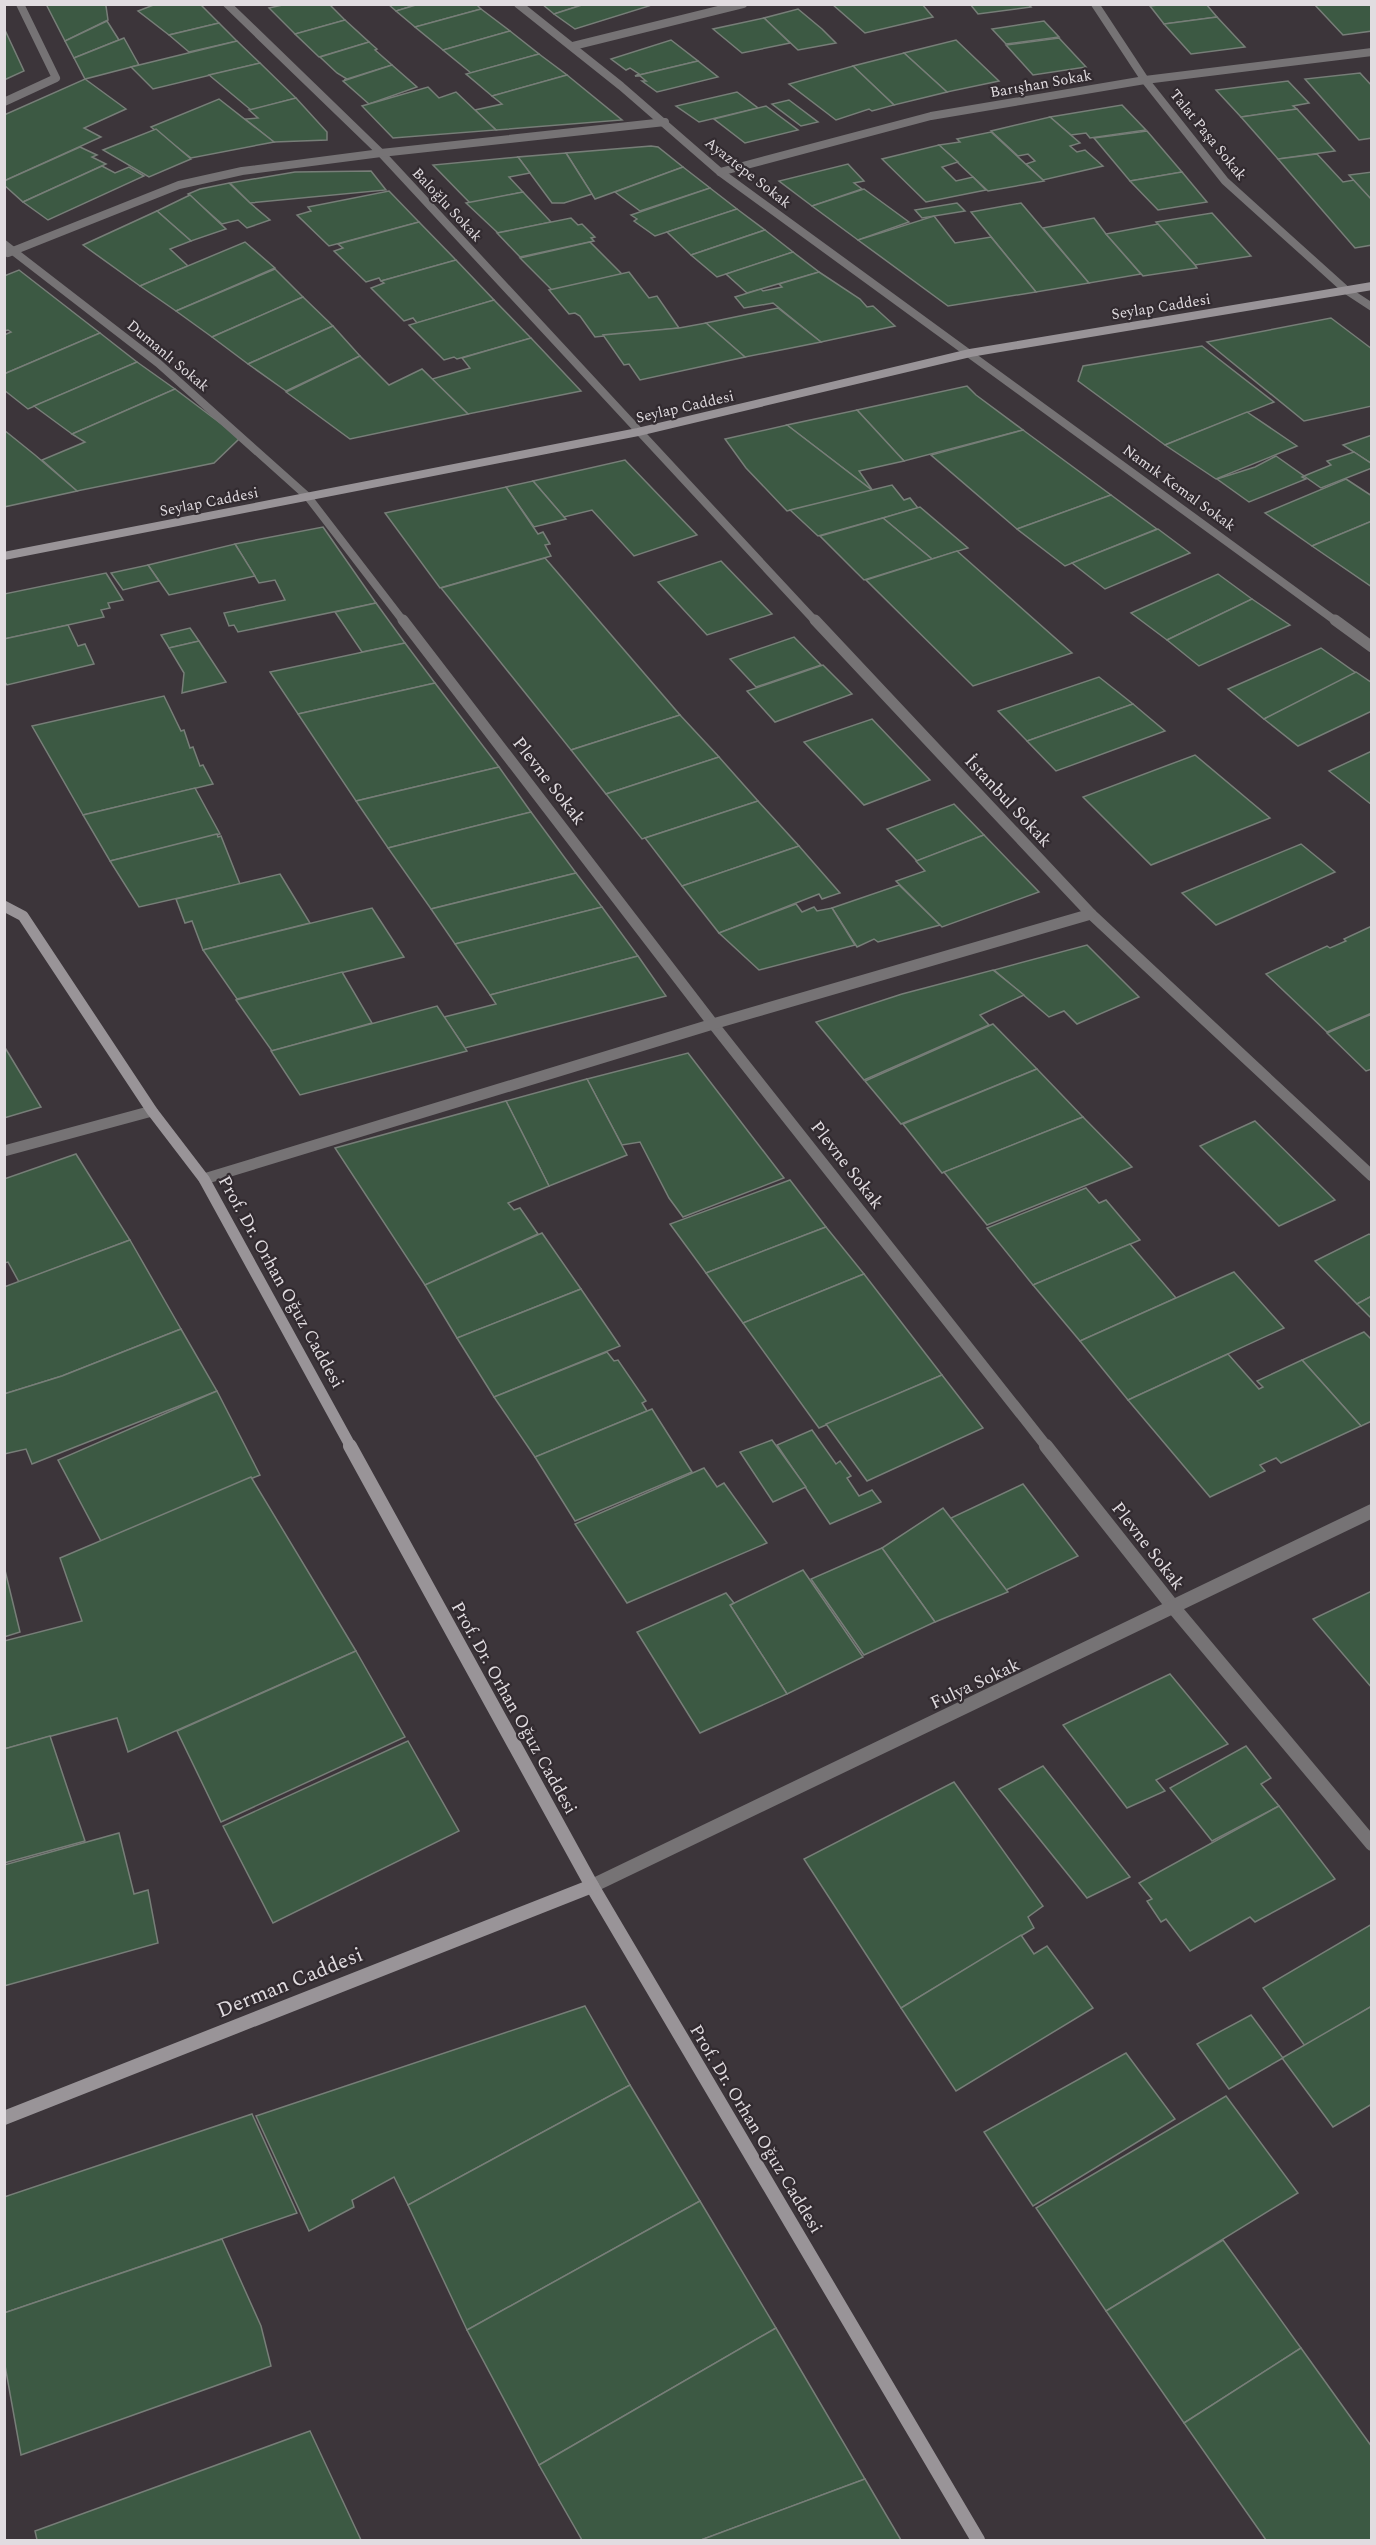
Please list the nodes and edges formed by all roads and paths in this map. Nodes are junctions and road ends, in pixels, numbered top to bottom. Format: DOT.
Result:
graph roads {
  1 [pos="20,4"];
  2 [pos="226,4"];
  3 [pos="518,4"];
  4 [pos="743,4"];
  5 [pos="1095,4"];
  6 [pos="573,46"];
  7 [pos="1371,52"];
  8 [pos="1145,80"];
  9 [pos="4,102"];
  10 [pos="665,122"];
  11 [pos="381,153"];
  12 [pos="720,172"];
  13 [pos="4,244"];
  14 [pos="9,253"];
  15 [pos="1371,286"];
  16 [pos="1346,290"];
  17 [pos="1371,307"];
  18 [pos="970,353"];
  19 [pos="638,432"];
  20 [pos="308,497"];
  21 [pos="4,556"];
  22 [pos="1371,647"];
  23 [pos="4,906"];
  24 [pos="1091,914"];
  25 [pos="713,1024"];
  26 [pos="152,1111"];
  27 [pos="4,1151"];
  28 [pos="1371,1176"];
  29 [pos="204,1179"];
  30 [pos="1371,1511"];
  31 [pos="1174,1608"];
  32 [pos="1371,1844"];
  33 [pos="592,1886"];
  34 [pos="4,2118"];
  35 [pos="978,2541"];
  1 -- 9 [label="street"];
  2 -- 11 [label="street, Baloğlu Sokak"];
  3 -- 6 [label="street, Ayaztepe Sokak"];
  4 -- 6 [label="street"];
  5 -- 8 [label="street, Talat Paşa Sokak"];
  6 -- 10 [label="street, Ayaztepe Sokak"];
  7 -- 8 [label="street, Barışhan Sokak"];
  8 -- 12 [label="street, Barışhan Sokak"];
  8 -- 16 [label="street, Talat Paşa Sokak"];
  10 -- 11 [label="street"];
  10 -- 12 [label="street, Ayaztepe Sokak"];
  11 -- 14 [label="street"];
  11 -- 19 [label="street, Baloğlu Sokak"];
  12 -- 18 [label="street, Ayaztepe Sokak"];
  13 -- 14 [label="street, Dumanlı Sokak"];
  14 -- 20 [label="street, Dumanlı Sokak"];
  15 -- 16 [label="main road, Seylap Caddesi"];
  16 -- 17 [label="street, Talat Paşa Sokak"];
  16 -- 18 [label="main road, Seylap Caddesi"];
  18 -- 19 [label="main road, Seylap Caddesi"];
  18 -- 22 [label="street, Namık Kemal Sokak"];
  19 -- 20 [label="main road, Seylap Caddesi"];
  19 -- 24 [label="street, İstanbul Sokak"];
  20 -- 21 [label="main road, Seylap Caddesi"];
  20 -- 25 [label="street, Plevne Sokak"];
  23 -- 26 [label="main road, Prof. Dr. Orhan Oğuz Caddesi"];
  24 -- 25 [label="street"];
  24 -- 28 [label="street, İstanbul Sokak"];
  25 -- 29 [label="street"];
  25 -- 31 [label="street, Plevne Sokak"];
  26 -- 27 [label="street"];
  26 -- 29 [label="main road, Prof. Dr. Orhan Oğuz Caddesi"];
  29 -- 33 [label="main road, Prof. Dr. Orhan Oğuz Caddesi"];
  30 -- 31 [label="street, Fulya Sokak"];
  31 -- 32 [label="street, Plevne Sokak"];
  31 -- 33 [label="street, Fulya Sokak"];
  33 -- 34 [label="main road, Derman Caddesi"];
  33 -- 35 [label="main road, Prof. Dr. Orhan Oğuz Caddesi"];
}
